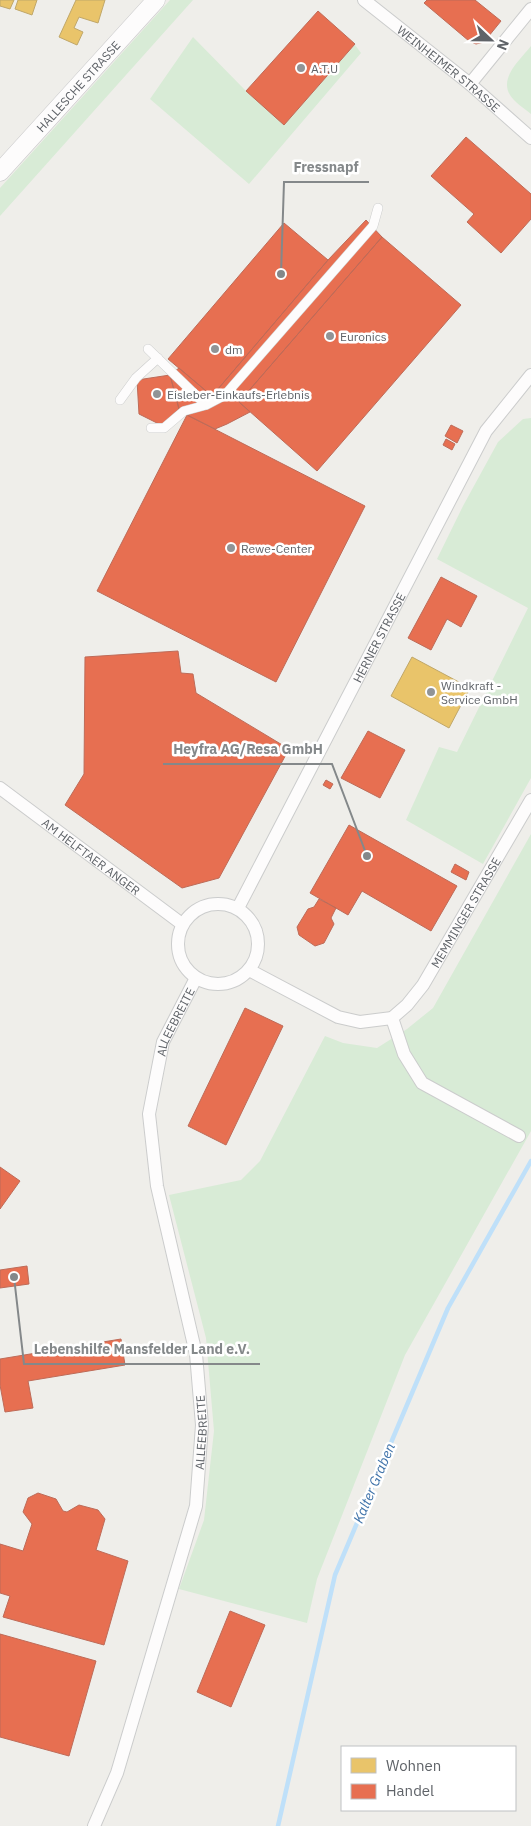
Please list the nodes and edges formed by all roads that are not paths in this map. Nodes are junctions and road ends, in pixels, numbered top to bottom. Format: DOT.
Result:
graph roads {
  1 [pos="364,0"];
  2 [pos="150,2"];
  3 [pos="531,9"];
  4 [pos="470,84"];
  5 [pos="531,138"];
  6 [pos="0,172"];
  7 [pos="378,208"];
  8 [pos="148,348"];
  9 [pos="158,358"];
  10 [pos="530,380"];
  11 [pos="120,400"];
  12 [pos="206,405"];
  13 [pos="151,428"];
  14 [pos="0,788"];
  15 [pos="531,800"];
  16 [pos="238,908"];
  17 [pos="182,924"];
  18 [pos="249,970"];
  19 [pos="196,978"];
  20 [pos="392,1018"];
  21 [pos="519,1136"];
  22 [pos="94,1826"];
  1 -- 4 [label="street, WEINHEIMER STRASSE"];
  2 -- 6 [label="main road, HALLESCHE STRASSE"];
  3 -- 4 [label="street"];
  4 -- 5 [label="street, WEINHEIMER STRASSE"];
  7 -- 12 [label="street"];
  8 -- 9 [label="street"];
  9 -- 11 [label="street"];
  9 -- 12 [label="street"];
  10 -- 16 [label="street, HERNER STRASSE"];
  12 -- 13 [label="street"];
  14 -- 17 [label="street, AM HELFTAER ANGER"];
  15 -- 20 [label="street, MEMMINGER STRASSE"];
  16 -- 17 [label="street"];
  16 -- 18 [label="street"];
  17 -- 19 [label="street"];
  18 -- 19 [label="street"];
  18 -- 20 [label="street"];
  19 -- 22 [label="street, ALLEEBREITE"];
  20 -- 21 [label="street"];
}
